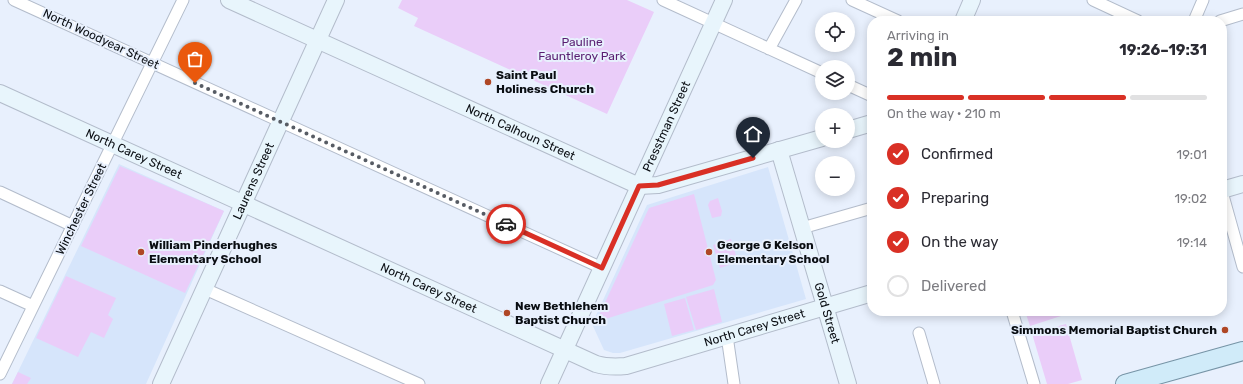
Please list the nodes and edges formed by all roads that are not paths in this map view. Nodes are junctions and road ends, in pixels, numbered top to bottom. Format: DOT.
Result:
graph roads {
  1 [pos="14,0"];
  2 [pos="183,0"];
  3 [pos="229,0"];
  4 [pos="336,0"];
  5 [pos="663,0"];
  6 [pos="724,0"];
  7 [pos="796,0"];
  8 [pos="852,0"];
  9 [pos="972,0"];
  10 [pos="1093,0"];
  11 [pos="1203,0"];
  12 [pos="1243,14"];
  13 [pos="887,16"];
  14 [pos="965,16"];
  15 [pos="1127,16"];
  16 [pos="1196,16"];
  17 [pos="1227,19"];
  18 [pos="714,23"];
  19 [pos="318,40"];
  20 [pos="769,49"];
  21 [pos="153,63"];
  22 [pos="815,70"];
  23 [pos="855,88"];
  24 [pos="0,93"];
  25 [pos="867,94"];
  26 [pos="281,122"];
  27 [pos="867,124"];
  28 [pos="855,128"];
  29 [pos="815,140"];
  30 [pos="112,145"];
  31 [pos="779,150"];
  32 [pos="1243,184"];
  33 [pos="639,186"];
  34 [pos="1227,189"];
  35 [pos="0,192"];
  36 [pos="244,204"];
  37 [pos="867,209"];
  38 [pos="1227,209"];
  39 [pos="73,226"];
  40 [pos="802,228"];
  41 [pos="602,268"];
  42 [pos="1243,268"];
  43 [pos="205,289"];
  44 [pos="0,291"];
  45 [pos="867,294"];
  46 [pos="33,306"];
  47 [pos="825,307"];
  48 [pos="1014,316"];
  49 [pos="919,333"];
  50 [pos="726,336"];
  51 [pos="564,350"];
  52 [pos="1243,351"];
  53 [pos="0,374"];
  54 [pos="161,384"];
  55 [pos="419,384"];
  56 [pos="549,384"];
  57 [pos="734,384"];
  58 [pos="848,384"];
  59 [pos="934,384"];
  60 [pos="1034,384"];
  61 [pos="1125,384"];
  1 -- 21 [label="street, North Woodyear Street"];
  2 -- 21 [label="street, Winchester Street"];
  3 -- 19 [label="street, North Calhoun Street"];
  4 -- 19 [label="street, Laurens Street"];
  5 -- 18 [label="street"];
  6 -- 18 [label="street, Presstman Street"];
  7 -- 20 [label="street"];
  8 -- 13 [label="street"];
  9 -- 14 [label="street"];
  10 -- 15 [label="street"];
  11 -- 16 [label="street"];
  12 -- 17 [label="street"];
  18 -- 20 [label="street"];
  18 -- 33 [label="street, Presstman Street"];
  19 -- 26 [label="street, Laurens Street"];
  19 -- 33 [label="street, North Calhoun Street"];
  20 -- 22 [label="street"];
  21 -- 26 [label="street, North Woodyear Street"];
  21 -- 30 [label="street, Winchester Street"];
  23 -- 25 [label="street"];
  24 -- 30 [label="street, North Carey Street"];
  26 -- 36 [label="street, Laurens Street"];
  26 -- 41 [label="street, North Woodyear Street"];
  27 -- 28 [label="street"];
  29 -- 31 [label="street, North Calhoun Street"];
  30 -- 36 [label="street, North Carey Street"];
  30 -- 39 [label="street, Winchester Street"];
  31 -- 33 [label="street, North Calhoun Street"];
  31 -- 40 [label="street, Gold Street"];
  32 -- 34 [label="street"];
  33 -- 41 [label="street, Presstman Street"];
  35 -- 39 [label="street"];
  36 -- 43 [label="street, Laurens Street"];
  36 -- 51 [label="street, North Carey Street"];
  37 -- 40 [label="street"];
  38 -- 42 [label="street"];
  39 -- 46 [label="street, Winchester Street"];
  40 -- 47 [label="street, Gold Street"];
  41 -- 51 [label="street, Presstman Street"];
  43 -- 54 [label="street, Laurens Street"];
  43 -- 55 [label="street"];
  44 -- 46 [label="street"];
  45 -- 47 [label="street, North Carey Street"];
  46 -- 53 [label="street, Winchester Street"];
  47 -- 50 [label="street, North Carey Street"];
  47 -- 58 [label="street, Gold Street"];
  48 -- 60 [label="street"];
  49 -- 59 [label="street"];
  50 -- 51 [label="street, North Carey Street"];
  50 -- 57 [label="street"];
  51 -- 56 [label="street, Presstman Street"];
  52 -- 61 [label="main road"];
}
